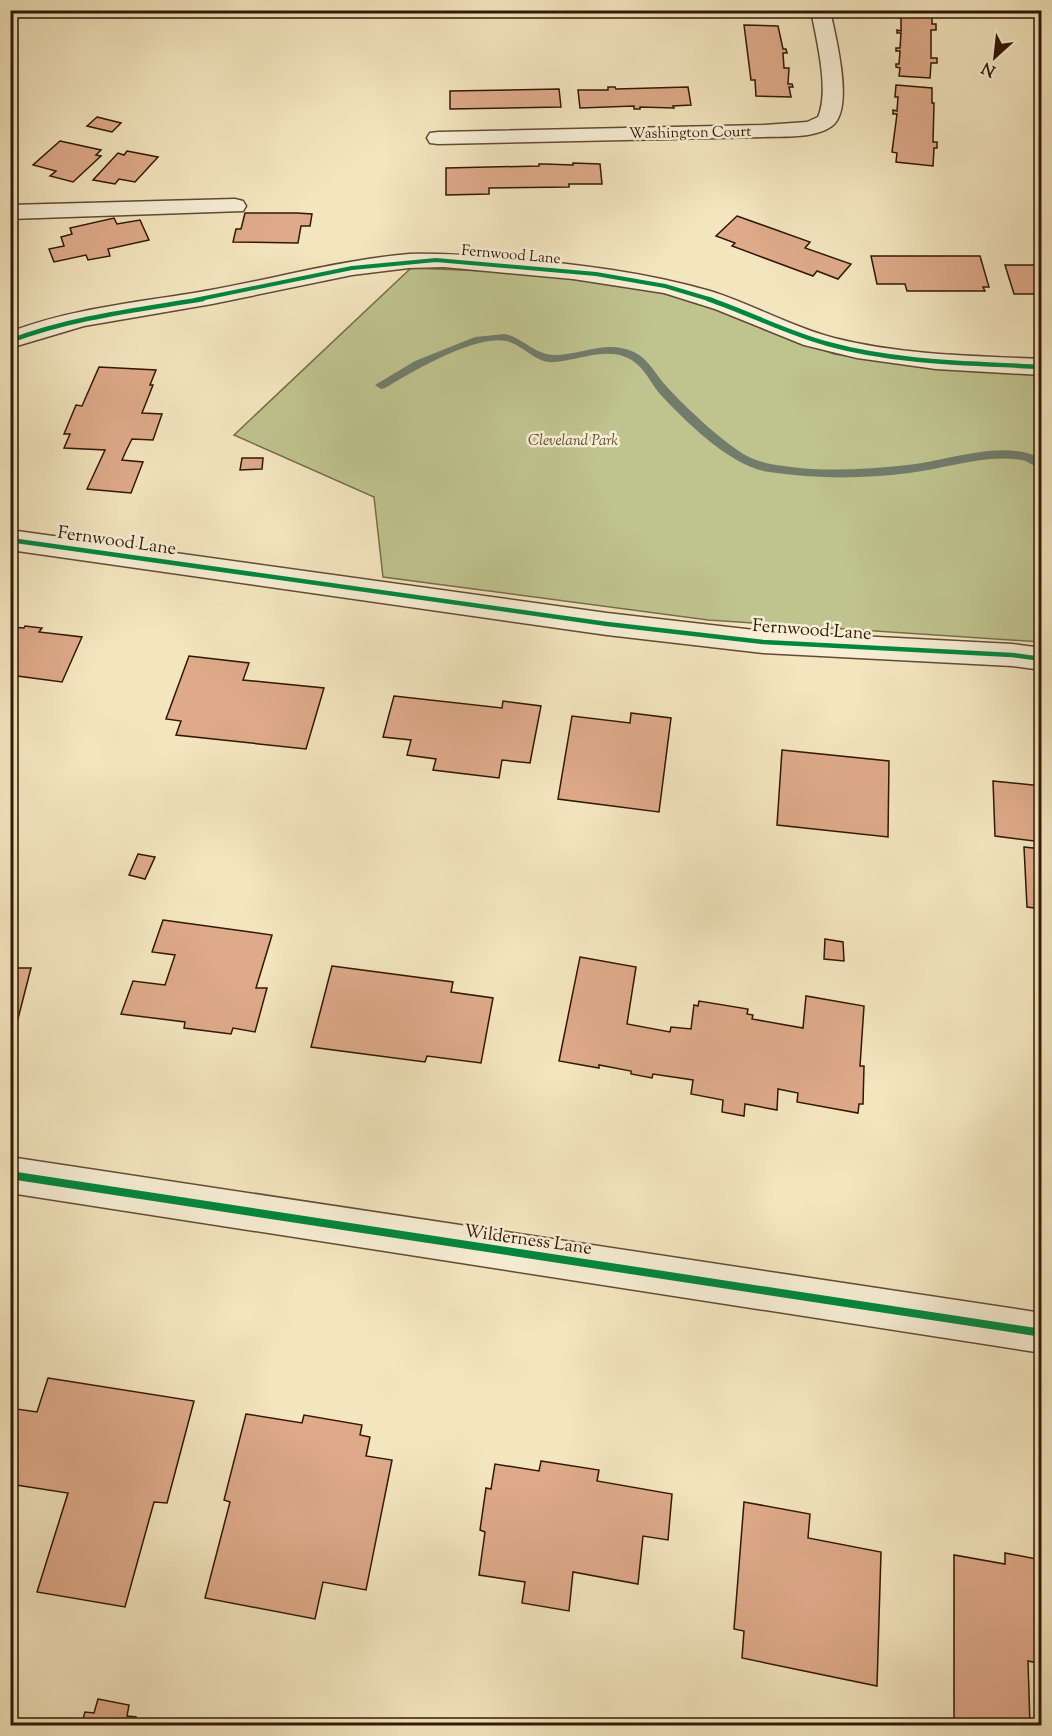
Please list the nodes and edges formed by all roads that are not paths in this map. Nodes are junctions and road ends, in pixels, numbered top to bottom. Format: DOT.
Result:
graph roads {
  1 [pos="820,10"];
  2 [pos="438,138"];
  3 [pos="235,206"];
  4 [pos="10,212"];
  5 [pos="10,341"];
  6 [pos="1041,368"];
  7 [pos="10,540"];
  8 [pos="1041,659"];
  9 [pos="10,1175"];
  10 [pos="1041,1333"];
  1 -- 2 [label="street, Washington Court"];
  3 -- 4 [label="street"];
  5 -- 6 [label="street, Fernwood Lane"];
  7 -- 8 [label="street, Fernwood Lane"];
  9 -- 10 [label="street, Wilderness Lane"];
}
